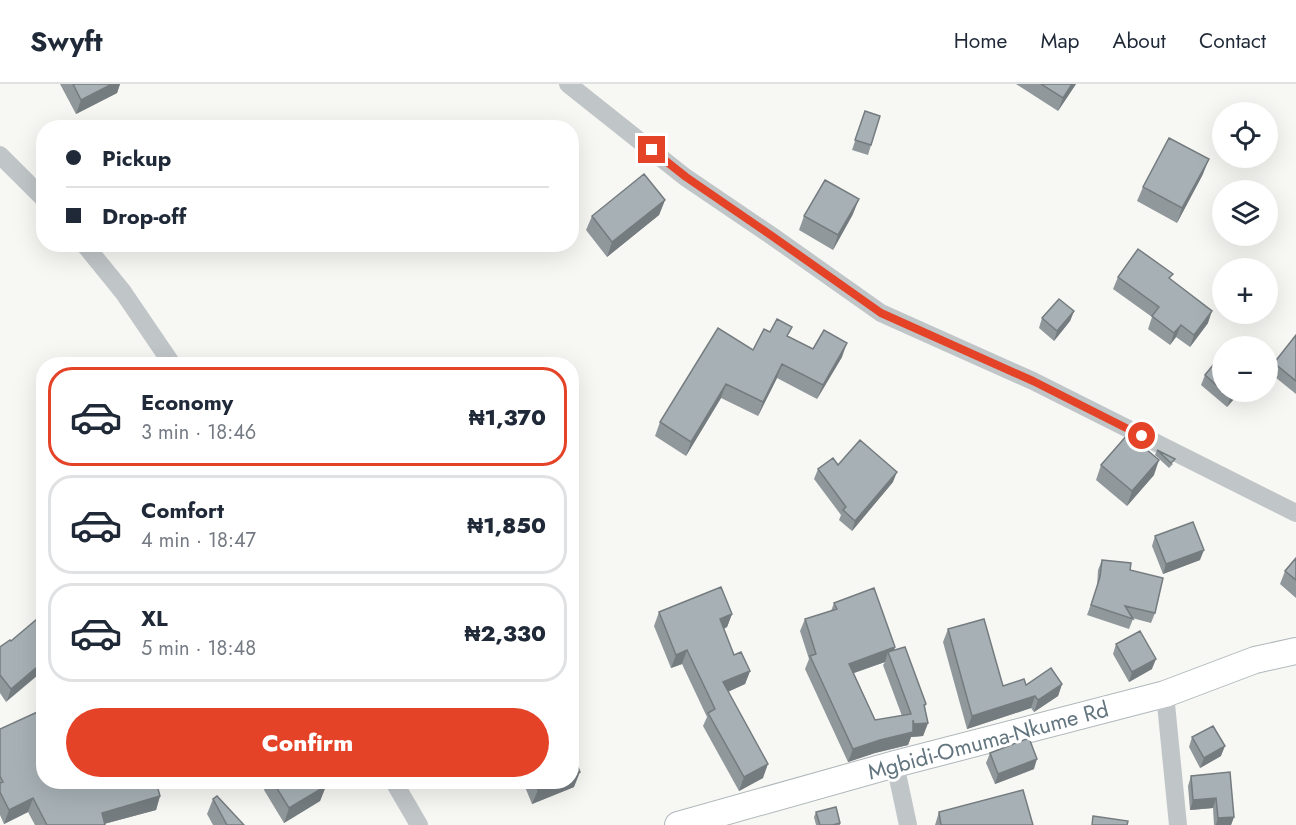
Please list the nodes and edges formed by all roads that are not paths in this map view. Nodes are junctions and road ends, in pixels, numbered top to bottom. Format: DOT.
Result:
graph roads {
  1 [pos="568,84"];
  2 [pos="0,155"];
  3 [pos="36,192"];
  4 [pos="90,252"];
  5 [pos="167,357"];
  6 [pos="1296,513"];
  7 [pos="1296,651"];
  8 [pos="1165,694"];
  9 [pos="895,764"];
  10 [pos="398,789"];
  11 [pos="419,825"];
  12 [pos="678,825"];
  13 [pos="908,825"];
  14 [pos="1178,825"];
  1 -- 6 [label="street"];
  2 -- 3 [label="street"];
  4 -- 5 [label="street"];
  7 -- 8 [label="street, Mgbidi-Omuma-Nkume Rd"];
  8 -- 9 [label="street, Mgbidi-Omuma-Nkume Rd"];
  8 -- 14 [label="street"];
  9 -- 12 [label="street, Mgbidi-Omuma-Nkume Rd"];
  9 -- 13 [label="street"];
  10 -- 11 [label="street"];
}
